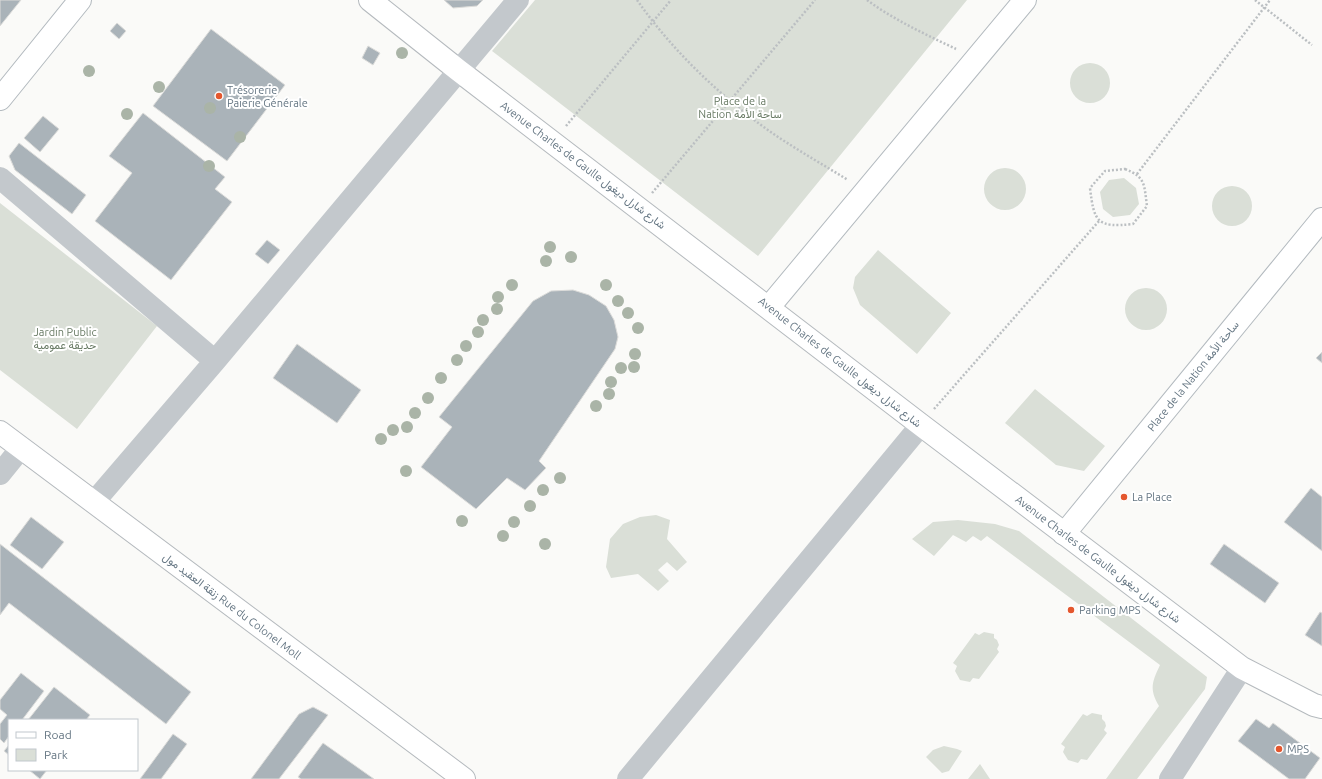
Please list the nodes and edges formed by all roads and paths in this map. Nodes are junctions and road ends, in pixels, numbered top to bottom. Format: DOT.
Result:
graph roads {
  1 [pos="80,0"];
  2 [pos="370,0"];
  3 [pos="518,0"];
  4 [pos="637,0"];
  5 [pos="670,0"];
  6 [pos="814,0"];
  7 [pos="867,0"];
  8 [pos="1025,0"];
  9 [pos="1255,0"];
  10 [pos="1270,0"];
  11 [pos="1264,8"];
  12 [pos="653,22"];
  13 [pos="1312,45"];
  14 [pos="976,58"];
  15 [pos="458,70"];
  16 [pos="0,99"];
  17 [pos="731,100"];
  18 [pos="553,142"];
  19 [pos="1137,174"];
  20 [pos="0,178"];
  21 [pos="866,191"];
  22 [pos="638,208"];
  23 [pos="1322,219"];
  24 [pos="1099,221"];
  25 [pos="768,306"];
  26 [pos="215,360"];
  27 [pos="921,425"];
  28 [pos="0,432"];
  29 [pos="21,448"];
  30 [pos="0,474"];
  31 [pos="94,502"];
  32 [pos="1064,534"];
  33 [pos="1242,668"];
  34 [pos="1322,707"];
  35 [pos="464,779"];
  36 [pos="628,779"];
  37 [pos="1170,779"];
  1 -- 16 [label="main road"];
  2 -- 15 [label="main road, Avenue Charles de Gaulle شارع شارل ديغول"];
  3 -- 15 [label="street"];
  4 -- 12 [label="path"];
  5 -- 12 [label="path"];
  6 -- 17 [label="path"];
  7 -- 14 [label="path"];
  8 -- 14 [label="main road"];
  9 -- 11 [label="path"];
  10 -- 11 [label="path"];
  11 -- 13 [label="path"];
  11 -- 19 [label="path"];
  12 -- 17 [label="path"];
  12 -- 18 [label="path"];
  14 -- 21 [label="main road"];
  15 -- 18 [label="main road, Avenue Charles de Gaulle شارع شارل ديغول"];
  15 -- 26 [label="street"];
  17 -- 21 [label="path"];
  17 -- 22 [label="path"];
  18 -- 22 [label="main road, Avenue Charles de Gaulle شارع شارل ديغول"];
  19 -- 24 [label="path"];
  19 -- 24 [label="path"];
  20 -- 26 [label="street"];
  21 -- 25 [label="main road"];
  22 -- 25 [label="main road, Avenue Charles de Gaulle شارع شارل ديغول"];
  23 -- 32 [label="main road, Place de la Nation ساحة الأمة"];
  24 -- 27 [label="path"];
  25 -- 27 [label="main road, Avenue Charles de Gaulle شارع شارل ديغول"];
  26 -- 31 [label="street"];
  27 -- 32 [label="main road, Avenue Charles de Gaulle شارع شارل ديغول"];
  27 -- 36 [label="street"];
  28 -- 29 [label="main road, زنقة العقيد مول Rue du Colonel Moll"];
  29 -- 30 [label="street"];
  29 -- 31 [label="main road, زنقة العقيد مول Rue du Colonel Moll"];
  31 -- 35 [label="main road, زنقة العقيد مول Rue du Colonel Moll"];
  32 -- 33 [label="main road, Avenue Charles de Gaulle شارع شارل ديغول"];
  33 -- 34 [label="main road, Avenue Charles de Gaulle شارع شارل ديغول"];
  33 -- 37 [label="street"];
}
